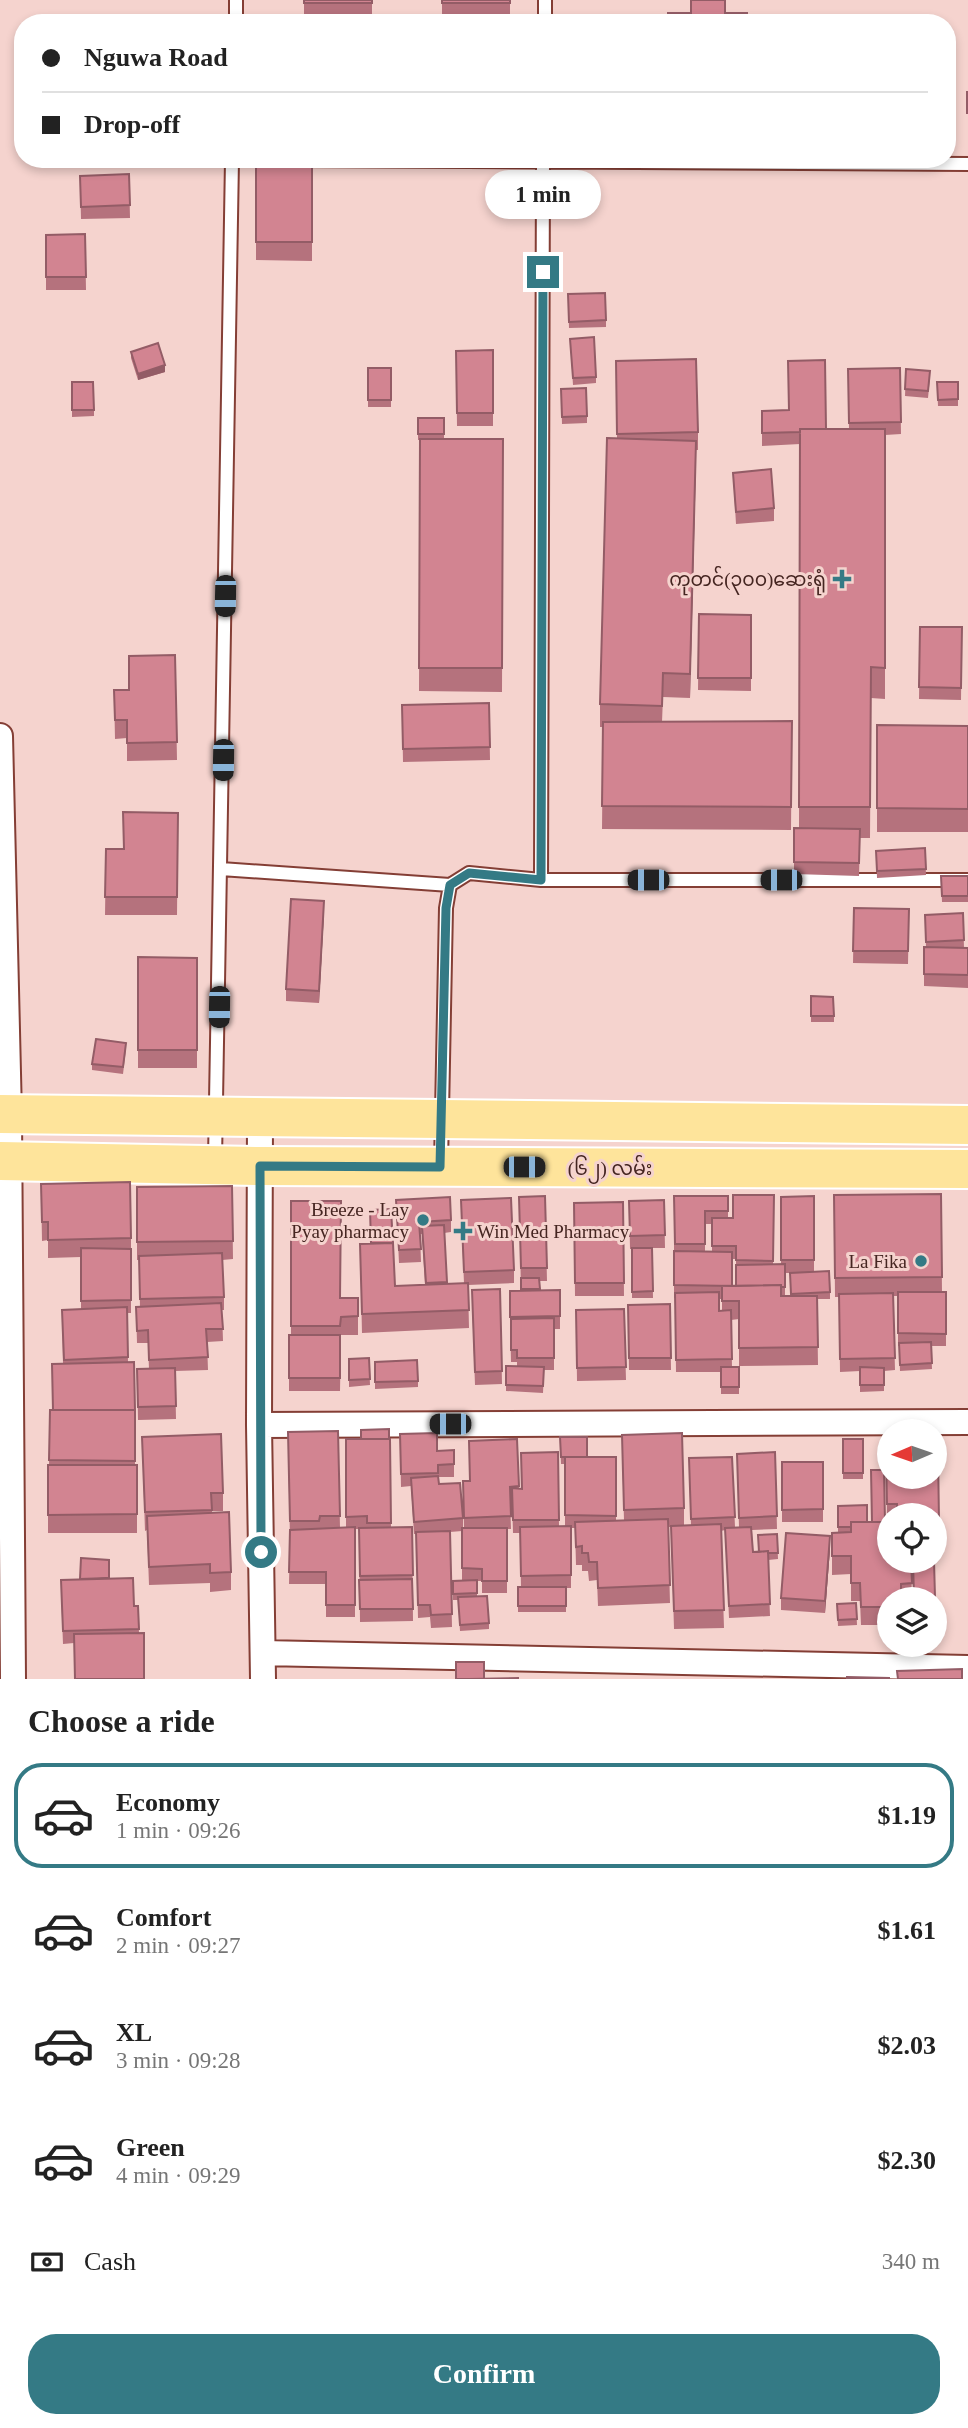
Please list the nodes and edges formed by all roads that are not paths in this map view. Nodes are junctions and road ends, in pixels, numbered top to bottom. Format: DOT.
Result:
graph roads {
  1 [pos="232,168"];
  2 [pos="543,168"];
  3 [pos="0,736"];
  4 [pos="221,869"];
  5 [pos="541,880"];
  6 [pos="968,880"];
  7 [pos="450,885"];
  8 [pos="5,1114"];
  9 [pos="217,1117"];
  10 [pos="260,1118"];
  11 [pos="440,1121"];
  12 [pos="968,1125"];
  13 [pos="5,1161"];
  14 [pos="215,1164"];
  15 [pos="260,1166"];
  16 [pos="440,1167"];
  17 [pos="968,1169"];
  18 [pos="968,1422"];
  19 [pos="259,1425"];
  20 [pos="7,1578"];
  21 [pos="263,1653"];
  22 [pos="968,1668"];
  23 [pos="13,1679"];
  24 [pos="263,1679"];
  1 -- 4 [label="lane"];
  2 -- 5 [label="lane"];
  3 -- 8 [label="street"];
  4 -- 7 [label="lane"];
  4 -- 9 [label="lane"];
  5 -- 6 [label="lane"];
  5 -- 7 [label="lane"];
  7 -- 11 [label="lane"];
  8 -- 9 [label="main road"];
  8 -- 13 [label="street"];
  9 -- 10 [label="main road"];
  9 -- 14 [label="lane"];
  10 -- 11 [label="main road"];
  10 -- 15 [label="street"];
  11 -- 12 [label="main road"];
  11 -- 16 [label="lane"];
  13 -- 14 [label="main road, (၆၂) လမ်း"];
  13 -- 20 [label="street"];
  14 -- 15 [label="main road, (၆၂) လမ်း"];
  15 -- 16 [label="main road, (၆၂) လမ်း"];
  15 -- 19 [label="street"];
  16 -- 17 [label="main road, (၆၂) လမ်း"];
  18 -- 19 [label="street"];
  19 -- 21 [label="street"];
  20 -- 23 [label="street"];
  21 -- 22 [label="street"];
  21 -- 24 [label="street"];
}
